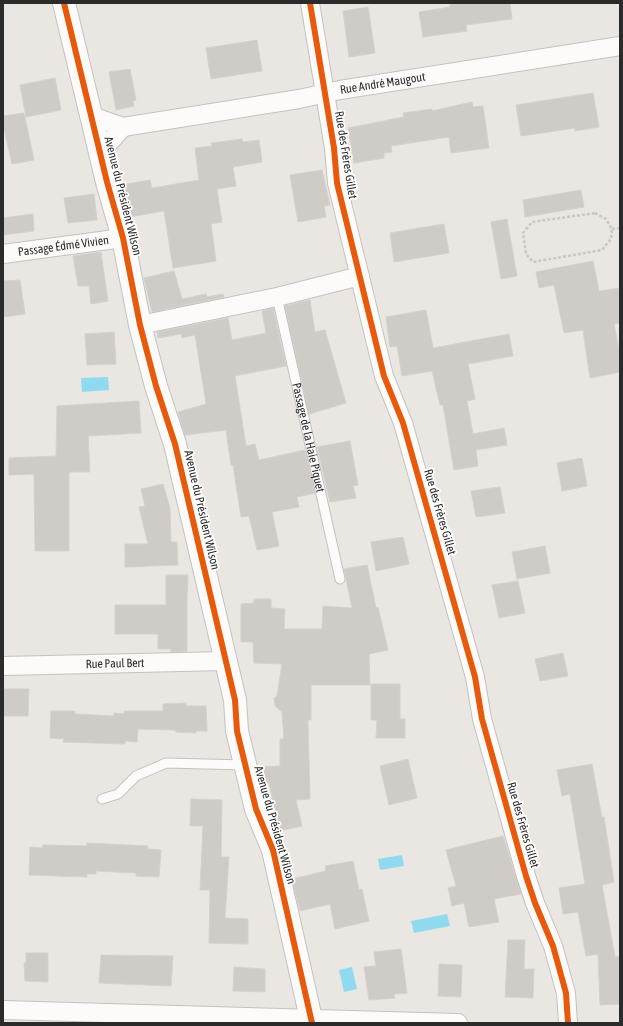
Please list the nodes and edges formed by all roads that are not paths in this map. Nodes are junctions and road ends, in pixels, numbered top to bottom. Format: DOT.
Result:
graph roads {
  1 [pos="64,3"];
  2 [pos="310,3"];
  3 [pos="620,46"];
  4 [pos="324,93"];
  5 [pos="91,114"];
  6 [pos="122,127"];
  7 [pos="101,156"];
  8 [pos="123,238"];
  9 [pos="3,254"];
  10 [pos="360,276"];
  11 [pos="276,297"];
  12 [pos="140,325"];
  13 [pos="340,579"];
  14 [pos="226,661"];
  15 [pos="3,666"];
  16 [pos="246,765"];
  17 [pos="102,799"];
  18 [pos="3,1010"];
  19 [pos="312,1021"];
  20 [pos="458,1023"];
  21 [pos="568,1023"];
  1 -- 5 [label="street, Avenue du Président Wilson"];
  2 -- 4 [label="street, Rue des Frères Gillet"];
  3 -- 4 [label="street, Rue André Maugout"];
  4 -- 6 [label="street, Rue André Maugout"];
  4 -- 10 [label="street, Rue des Frères Gillet"];
  5 -- 6 [label="street, Rue André Maugout"];
  5 -- 7 [label="street, Avenue du Président Wilson"];
  6 -- 7 [label="street"];
  7 -- 8 [label="street, Avenue du Président Wilson"];
  8 -- 9 [label="street, Passage Édmé Vivien"];
  8 -- 12 [label="street, Avenue du Président Wilson"];
  10 -- 11 [label="street"];
  10 -- 21 [label="street, Rue des Frères Gillet"];
  11 -- 12 [label="street"];
  11 -- 13 [label="lane, Passage de la Haie Piquet"];
  12 -- 14 [label="street, Avenue du Président Wilson"];
  14 -- 15 [label="street, Rue Paul Bert"];
  14 -- 16 [label="street, Avenue du Président Wilson"];
  16 -- 17 [label="lane"];
  16 -- 19 [label="street, Avenue du Président Wilson"];
  18 -- 19 [label="street"];
  19 -- 20 [label="street"];
}
